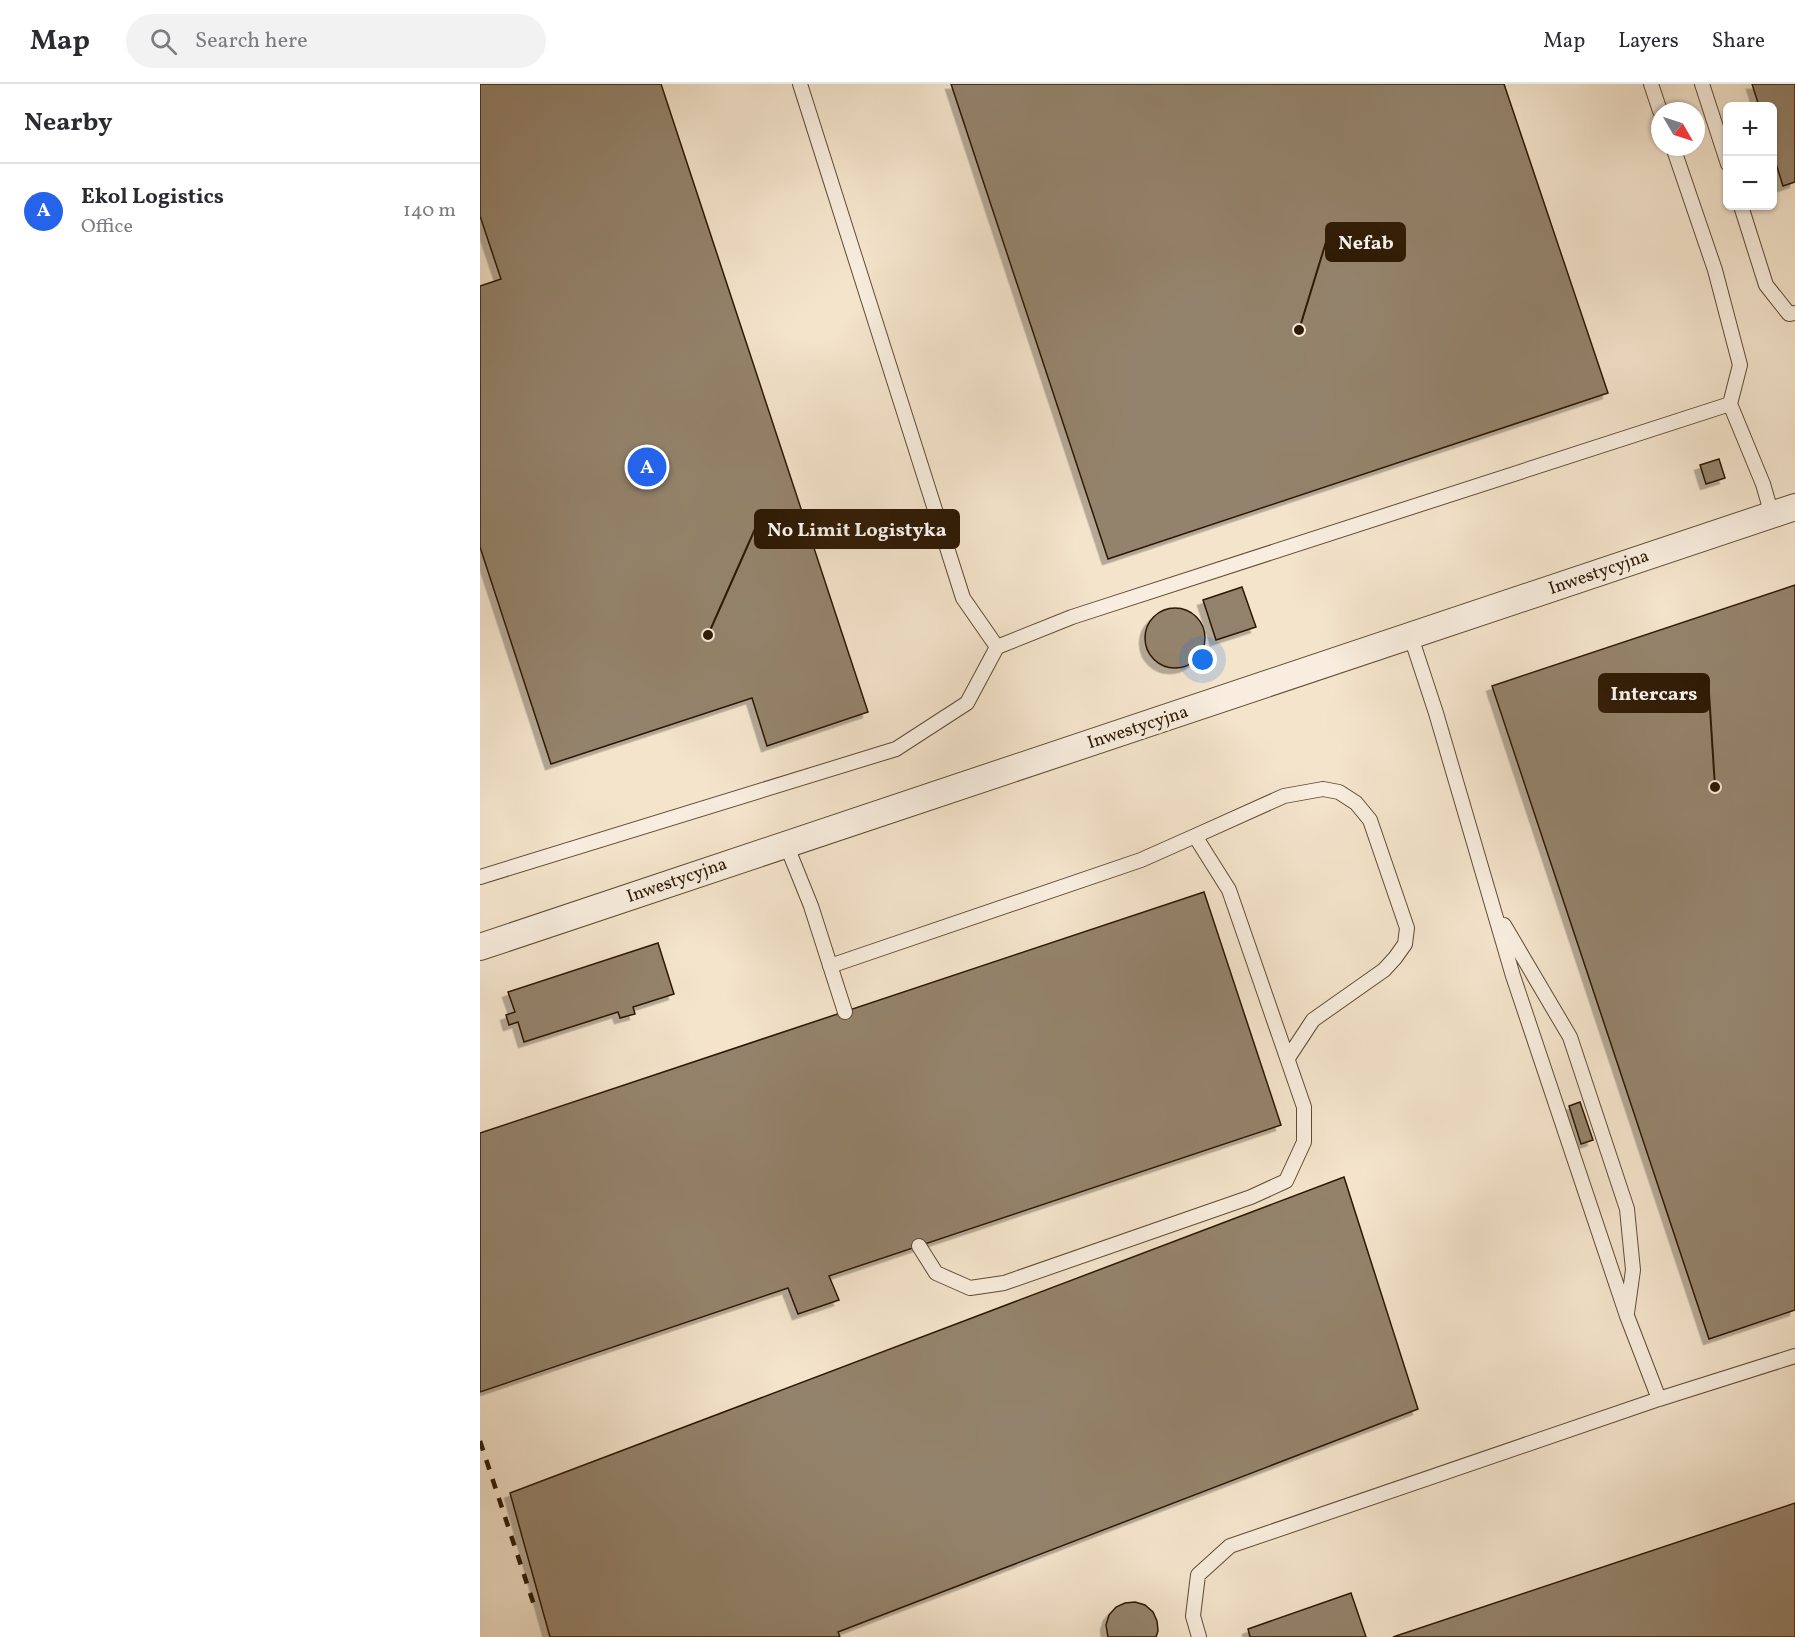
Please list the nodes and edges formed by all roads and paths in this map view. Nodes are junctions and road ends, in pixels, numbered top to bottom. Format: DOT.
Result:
graph roads {
  1 [pos="800,84"];
  2 [pos="1651,84"];
  3 [pos="1702,84"];
  4 [pos="1657,102"];
  5 [pos="1676,156"];
  6 [pos="1725,156"];
  7 [pos="1742,210"];
  8 [pos="1795,314"];
  9 [pos="1730,404"];
  10 [pos="1783,511"];
  11 [pos="1411,637"];
  12 [pos="997,647"];
  13 [pos="1195,836"];
  14 [pos="786,844"];
  15 [pos="480,877"];
  16 [pos="1494,908"];
  17 [pos="480,947"];
  18 [pos="830,966"];
  19 [pos="845,1012"];
  20 [pos="1288,1058"];
  21 [pos="919,1246"];
  22 [pos="1627,1316"];
  23 [pos="1795,1356"];
  24 [pos="1659,1399"];
  25 [pos="1199,1637"];
  1 -- 12 [label="lane"];
  2 -- 4 [label="lane"];
  3 -- 6 [label="lane"];
  5 -- 9 [label="lane"];
  7 -- 8 [label="lane"];
  9 -- 10 [label="lane"];
  9 -- 12 [label="lane"];
  10 -- 11 [label="street, Inwestycyjna"];
  11 -- 14 [label="street, Inwestycyjna"];
  11 -- 16 [label="lane"];
  12 -- 15 [label="lane"];
  13 -- 18 [label="lane"];
  13 -- 20 [label="lane"];
  13 -- 20 [label="lane"];
  14 -- 17 [label="street, Inwestycyjna"];
  14 -- 18 [label="lane"];
  16 -- 22 [label="lane"];
  16 -- 22 [label="lane"];
  18 -- 19 [label="lane"];
  20 -- 21 [label="lane"];
  22 -- 24 [label="lane"];
  23 -- 24 [label="lane"];
  24 -- 25 [label="lane"];
}
